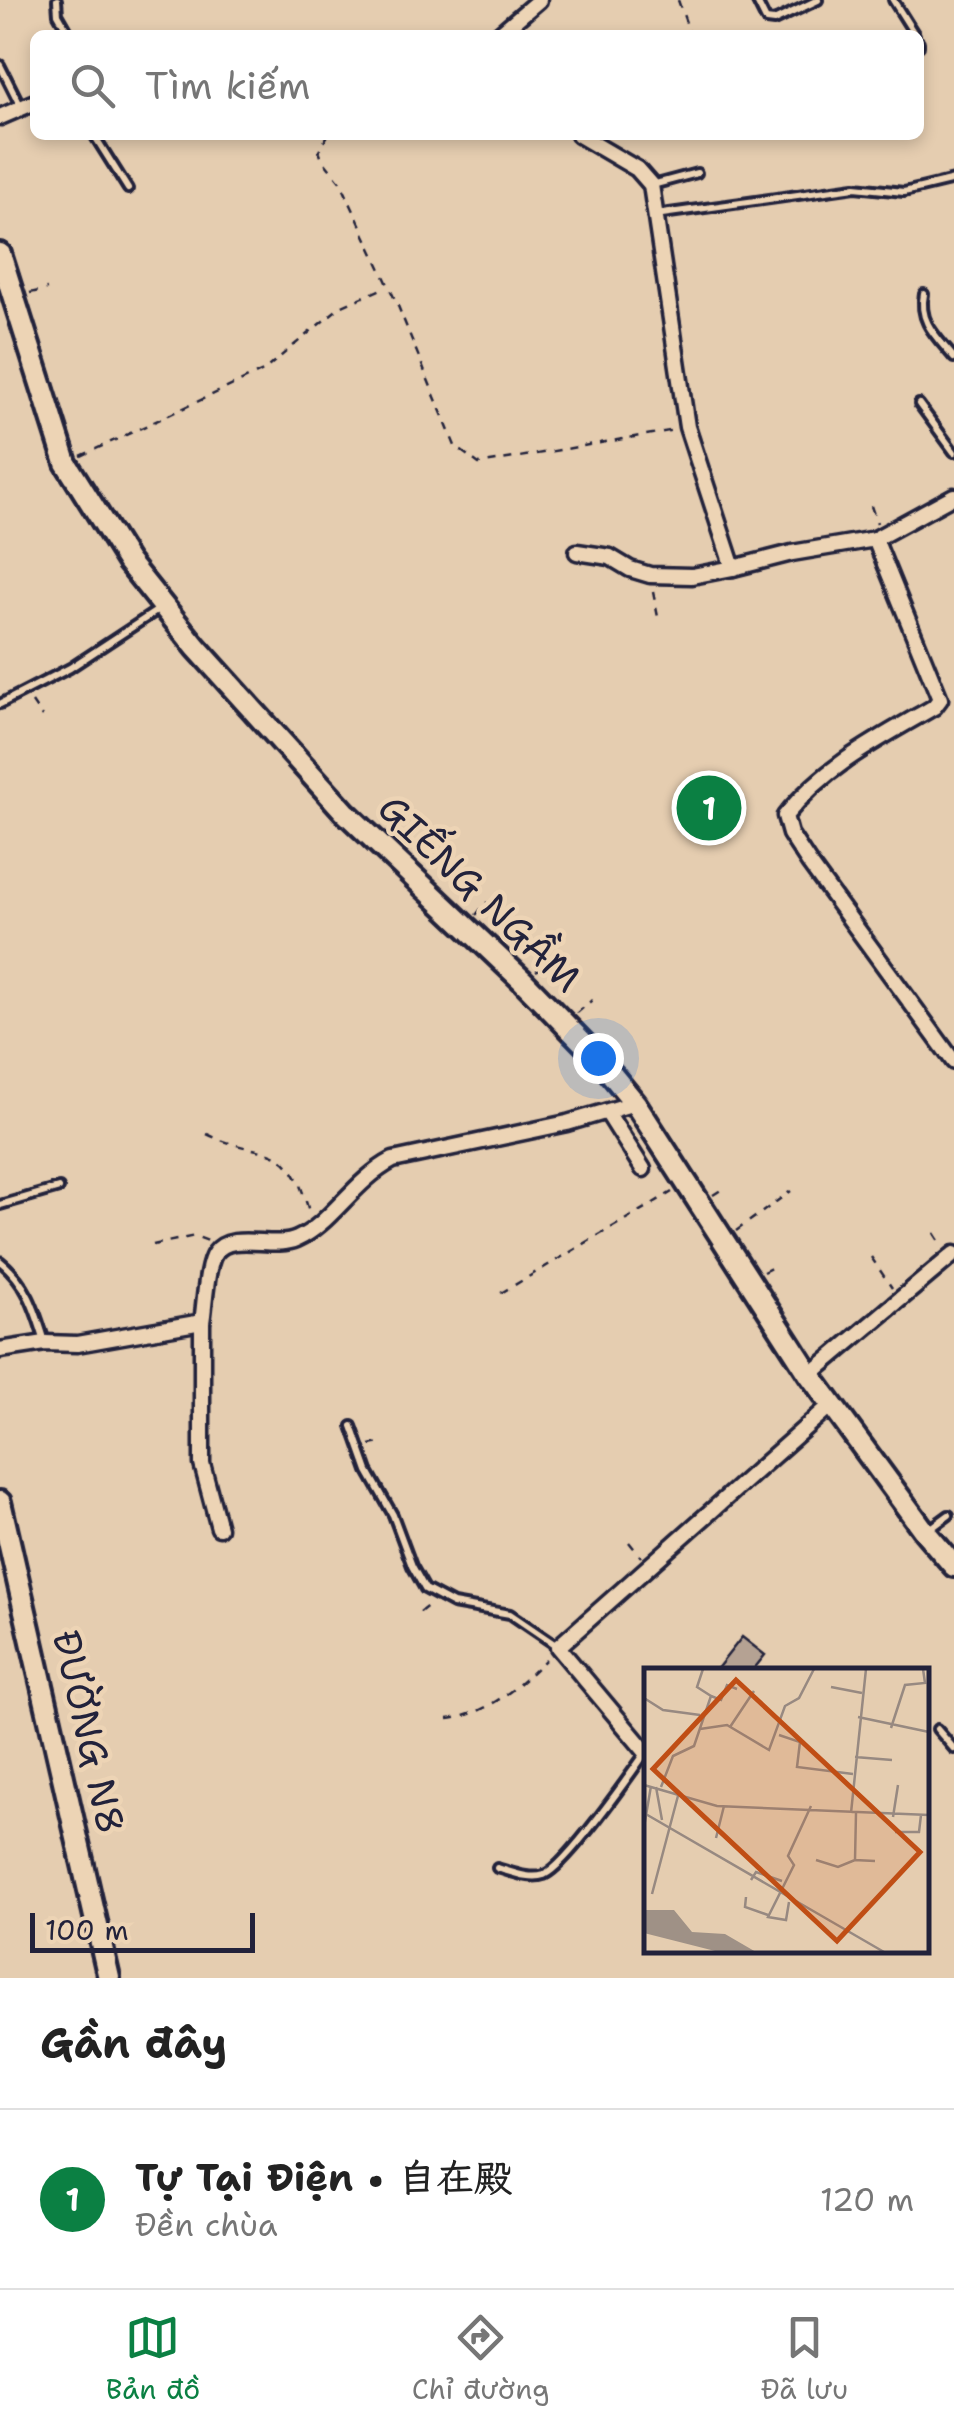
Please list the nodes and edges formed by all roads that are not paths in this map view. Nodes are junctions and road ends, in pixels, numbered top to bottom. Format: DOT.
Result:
graph roads {
  1 [pos="56,0"];
  2 [pos="539,0"];
  3 [pos="756,0"];
  4 [pos="818,0"];
  5 [pos="893,0"];
  6 [pos="67,30"];
  7 [pos="504,30"];
  8 [pos="912,30"];
  9 [pos="0,65"];
  10 [pos="28,105"];
  11 [pos="0,118"];
  12 [pos="97,140"];
  13 [pos="597,140"];
  14 [pos="697,174"];
  15 [pos="954,180"];
  16 [pos="651,185"];
  17 [pos="128,189"];
  18 [pos="654,215"];
  19 [pos="0,254"];
  20 [pos="4,278"];
  21 [pos="924,294"];
  22 [pos="954,358"];
  23 [pos="919,404"];
  24 [pos="954,452"];
  25 [pos="954,496"];
  26 [pos="874,539"];
  27 [pos="577,552"];
  28 [pos="733,568"];
  29 [pos="164,606"];
  30 [pos="0,704"];
  31 [pos="954,1062"];
  32 [pos="636,1103"];
  33 [pos="606,1112"];
  34 [pos="643,1169"];
  35 [pos="59,1188"];
  36 [pos="0,1205"];
  37 [pos="954,1254"];
  38 [pos="0,1261"];
  39 [pos="202,1322"];
  40 [pos="45,1343"];
  41 [pos="0,1350"];
  42 [pos="810,1375"];
  43 [pos="833,1403"];
  44 [pos="352,1426"];
  45 [pos="0,1502"];
  46 [pos="950,1516"];
  47 [pos="219,1528"];
  48 [pos="925,1532"];
  49 [pos="954,1566"];
  50 [pos="558,1647"];
  51 [pos="937,1728"];
  52 [pos="954,1749"];
  53 [pos="644,1750"];
  54 [pos="644,1755"];
  55 [pos="497,1868"];
  56 [pos="109,1978"];
  1 -- 6 [label="lane"];
  2 -- 7 [label="street"];
  3 -- 4 [label="lane"];
  5 -- 8 [label="lane"];
  9 -- 10 [label="lane"];
  10 -- 11 [label="street"];
  12 -- 17 [label="lane"];
  13 -- 16 [label="street"];
  14 -- 16 [label="lane"];
  15 -- 18 [label="lane"];
  16 -- 18 [label="street"];
  18 -- 28 [label="street"];
  19 -- 20 [label="street, GIẾNG NGẦM"];
  20 -- 29 [label="street, GIẾNG NGẦM"];
  21 -- 22 [label="lane"];
  23 -- 24 [label="lane"];
  25 -- 26 [label="street"];
  26 -- 28 [label="street"];
  26 -- 31 [label="street"];
  27 -- 28 [label="street"];
  29 -- 30 [label="lane"];
  29 -- 32 [label="street, GIẾNG NGẦM"];
  32 -- 33 [label="street"];
  32 -- 42 [label="street, GIẾNG NGẦM"];
  33 -- 34 [label="street"];
  33 -- 39 [label="street"];
  35 -- 36 [label="lane"];
  37 -- 42 [label="street"];
  38 -- 40 [label="lane"];
  39 -- 40 [label="street"];
  39 -- 47 [label="street"];
  40 -- 41 [label="street"];
  42 -- 43 [label="street, GIẾNG NGẦM"];
  43 -- 48 [label="street, GIẾNG NGẦM"];
  43 -- 50 [label="street"];
  44 -- 50 [label="lane"];
  45 -- 56 [label="street, ĐƯỜNG N8"];
  46 -- 48 [label="lane"];
  48 -- 49 [label="street, GIẾNG NGẦM"];
  50 -- 53 [label="street"];
  51 -- 52 [label="lane"];
  54 -- 55 [label="lane"];
}
